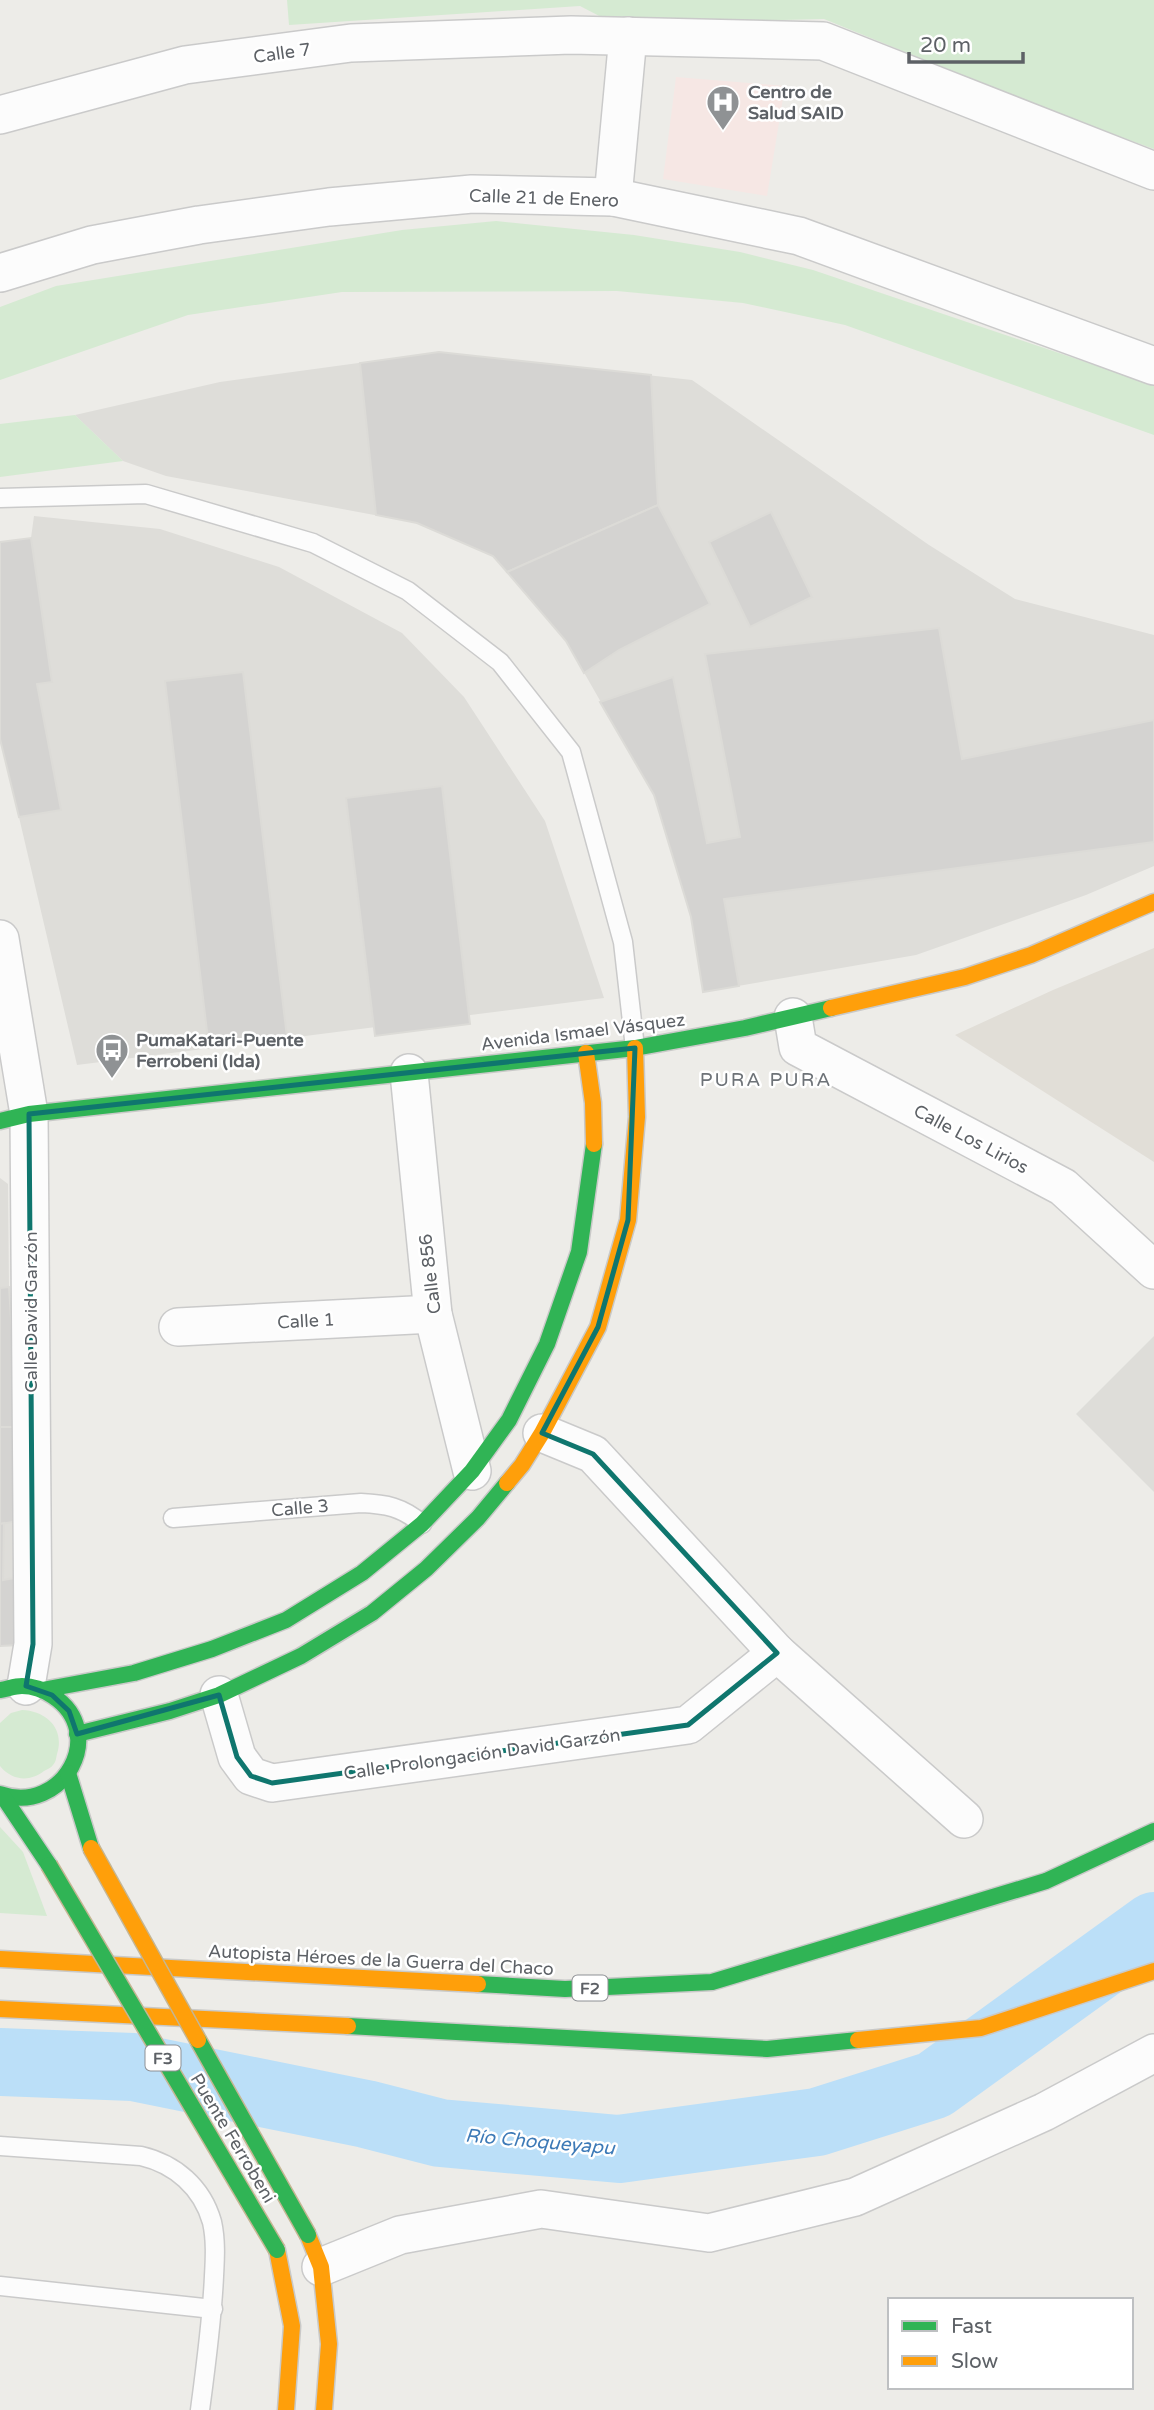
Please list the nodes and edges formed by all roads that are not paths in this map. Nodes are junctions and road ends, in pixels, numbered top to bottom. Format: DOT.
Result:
graph roads {
  1 [pos="628,36"];
  2 [pos="0,115"];
  3 [pos="1154,171"];
  4 [pos="613,197"];
  5 [pos="0,273"];
  6 [pos="1154,366"];
  7 [pos="0,498"];
  8 [pos="1154,902"];
  9 [pos="0,939"];
  10 [pos="793,1017"];
  11 [pos="635,1048"];
  12 [pos="586,1053"];
  13 [pos="409,1073"];
  14 [pos="15,1118"];
  15 [pos="1154,1270"];
  16 [pos="433,1314"];
  17 [pos="178,1327"];
  18 [pos="542,1433"];
  19 [pos="471,1471"];
  20 [pos="173,1518"];
  21 [pos="422,1524"];
  22 [pos="777,1653"];
  23 [pos="16,1688"];
  24 [pos="219,1695"];
  25 [pos="77,1734"];
  26 [pos="68,1773"];
  27 [pos="1,1795"];
  28 [pos="964,1819"];
  29 [pos="1154,1831"];
  30 [pos="0,1959"];
  31 [pos="1154,1971"];
  32 [pos="0,2009"];
  33 [pos="1154,2053"];
  34 [pos="0,2146"];
  35 [pos="314,2251"];
  36 [pos="0,2286"];
  37 [pos="213,2309"];
  38 [pos="200,2410"];
  39 [pos="286,2410"];
  40 [pos="324,2410"];
  1 -- 2 [label="street, Calle 7"];
  1 -- 3 [label="street, Calle 7"];
  1 -- 4 [label="street"];
  4 -- 5 [label="street, Calle 21 de Enero"];
  4 -- 6 [label="street, Calle 21 de Enero"];
  7 -- 11 [label="lane"];
  8 -- 10 [label="main road, Avenida Ismael Vásquez"];
  9 -- 14 [label="street, Calle David Garzón"];
  10 -- 11 [label="main road, Avenida Ismael Vásquez"];
  10 -- 15 [label="street, Calle Los Lirios"];
  11 -- 12 [label="main road, Avenida Ismael Vásquez"];
  11 -- 18 [label="main road"];
  12 -- 13 [label="main road, Avenida Ismael Vásquez"];
  12 -- 19 [label="main road"];
  13 -- 14 [label="main road, Avenida Ismael Vásquez"];
  13 -- 16 [label="street, Calle 856"];
  14 -- 23 [label="street, Calle David Garzón"];
  16 -- 17 [label="street, Calle 1"];
  16 -- 19 [label="street, Calle 856"];
  18 -- 22 [label="street"];
  18 -- 24 [label="main road"];
  19 -- 21 [label="main road"];
  20 -- 21 [label="lane, Calle 3"];
  21 -- 23 [label="main road"];
  22 -- 24 [label="street, Calle Prolongación David Garzón"];
  22 -- 28 [label="street"];
  23 -- 25 [label="main road"];
  24 -- 25 [label="main road"];
  25 -- 26 [label="main road"];
  26 -- 27 [label="main road, F3"];
  26 -- 35 [label="main road, Puente Ferrobeni / F3, bridge"];
  27 -- 39 [label="main road, Puente Ferrobeni / F3, bridge"];
  29 -- 30 [label="main road, Autopista Héroes de la Guerra del Chaco / F2"];
  31 -- 32 [label="main road"];
  33 -- 35 [label="street"];
  34 -- 37 [label="lane"];
  35 -- 40 [label="main road, F3"];
  36 -- 37 [label="lane"];
  37 -- 38 [label="lane"];
}
